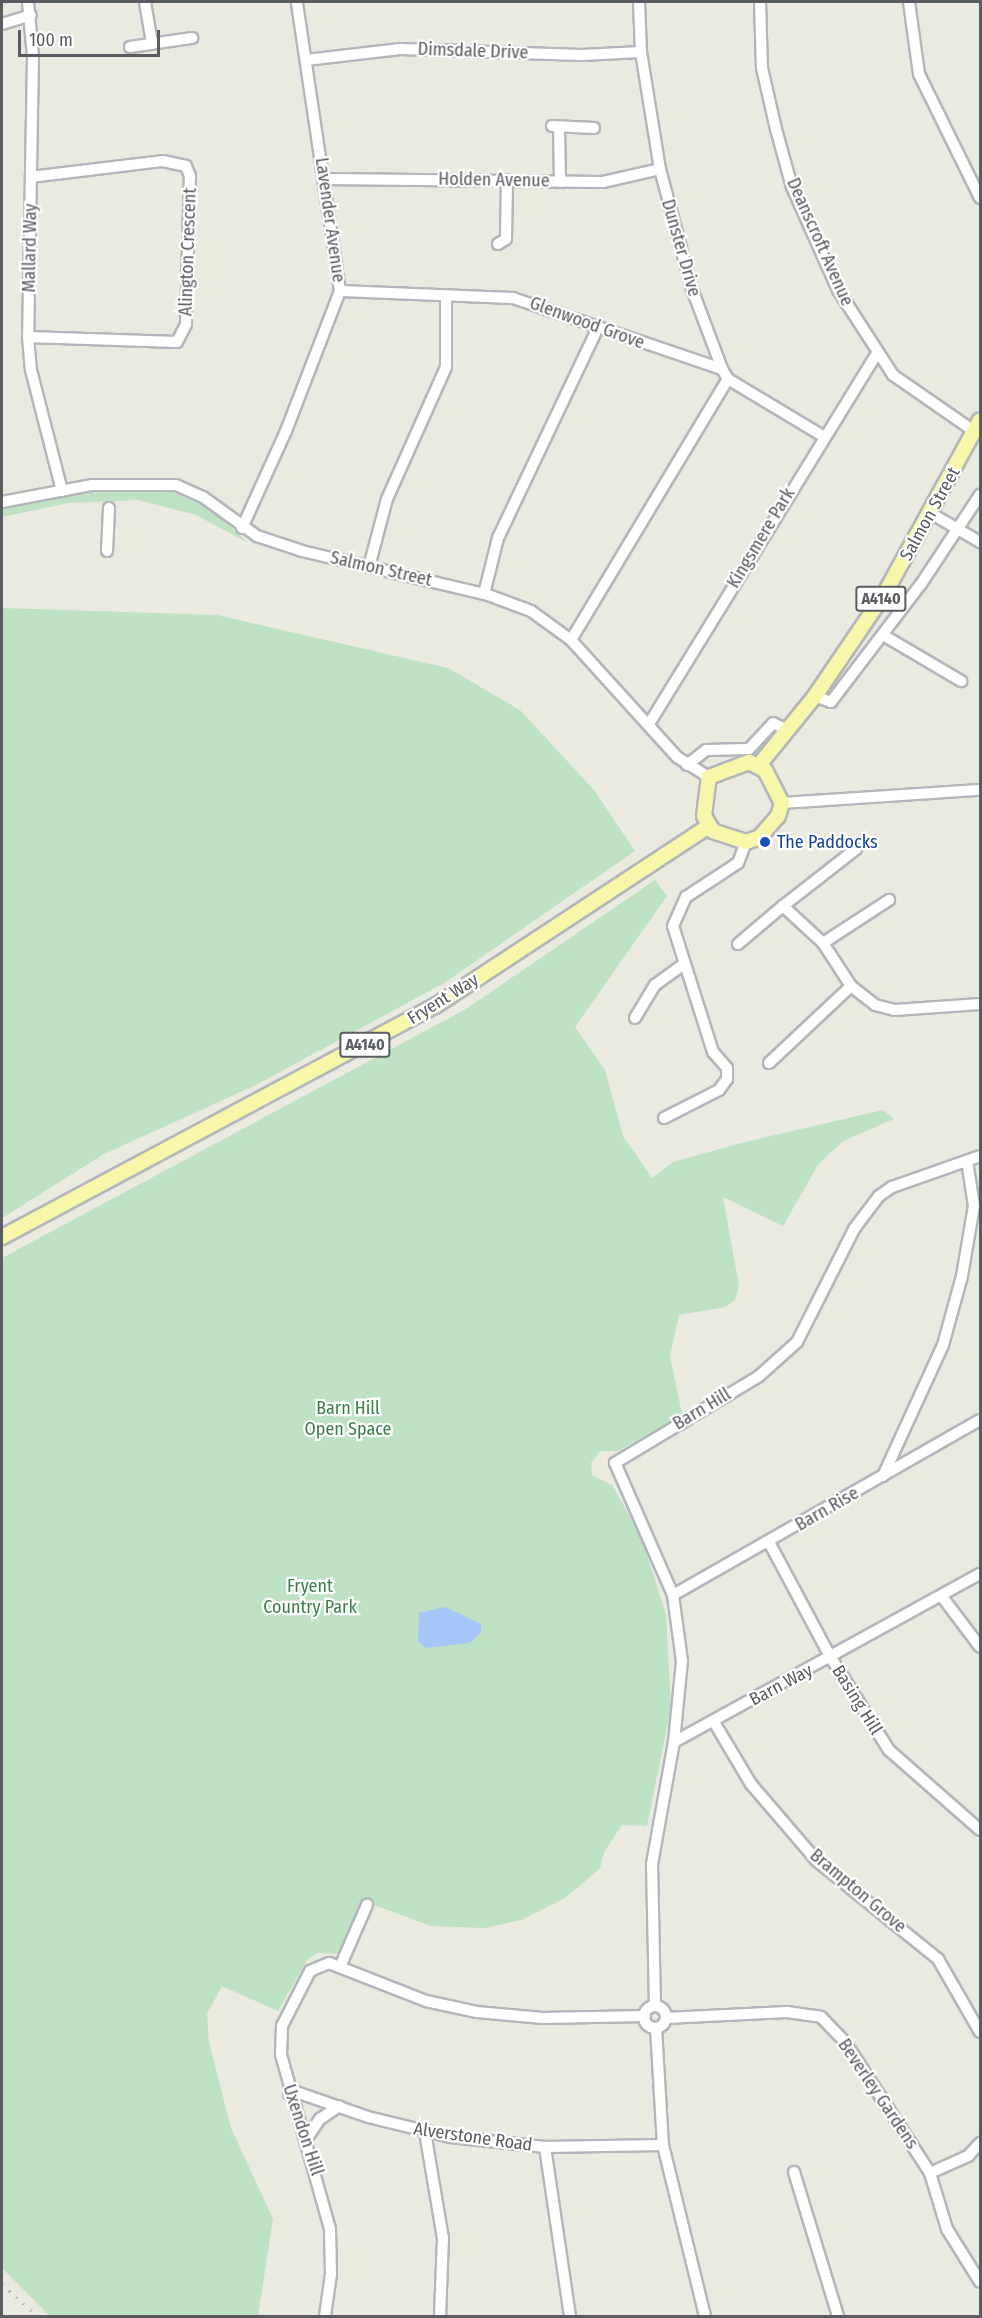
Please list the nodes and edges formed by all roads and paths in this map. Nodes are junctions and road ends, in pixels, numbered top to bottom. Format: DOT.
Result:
graph roads {
  1 [pos="27,2"];
  2 [pos="145,2"];
  3 [pos="297,2"];
  4 [pos="639,2"];
  5 [pos="760,2"];
  6 [pos="909,2"];
  7 [pos="31,15"];
  8 [pos="2,24"];
  9 [pos="192,38"];
  10 [pos="152,43"];
  11 [pos="130,47"];
  12 [pos="641,52"];
  13 [pos="306,60"];
  14 [pos="594,128"];
  15 [pos="660,169"];
  16 [pos="32,177"];
  17 [pos="326,179"];
  18 [pos="507,180"];
  19 [pos="560,182"];
  20 [pos="981,198"];
  21 [pos="498,244"];
  22 [pos="340,291"];
  23 [pos="446,297"];
  24 [pos="598,327"];
  25 [pos="28,338"];
  26 [pos="876,355"];
  27 [pos="725,374"];
  28 [pos="977,426"];
  29 [pos="823,436"];
  30 [pos="62,491"];
  31 [pos="981,495"];
  32 [pos="2,502"];
  33 [pos="109,508"];
  34 [pos="932,514"];
  35 [pos="242,528"];
  36 [pos="958,528"];
  37 [pos="981,542"];
  38 [pos="107,551"];
  39 [pos="369,567"];
  40 [pos="484,594"];
  41 [pos="883,635"];
  42 [pos="571,640"];
  43 [pos="961,681"];
  44 [pos="815,696"];
  45 [pos="649,724"];
  46 [pos="787,730"];
  47 [pos="687,765"];
  48 [pos="759,765"];
  49 [pos="709,777"];
  50 [pos="981,790"];
  51 [pos="782,803"];
  52 [pos="706,826"];
  53 [pos="746,842"];
  54 [pos="856,849"];
  55 [pos="889,900"];
  56 [pos="783,906"];
  57 [pos="823,943"];
  58 [pos="738,944"];
  59 [pos="684,964"];
  60 [pos="852,986"];
  61 [pos="981,1004"];
  62 [pos="635,1018"];
  63 [pos="769,1063"];
  64 [pos="664,1118"];
  65 [pos="981,1156"];
  66 [pos="967,1161"];
  67 [pos="4,1238"];
  68 [pos="981,1420"];
  69 [pos="883,1476"];
  70 [pos="769,1542"];
  71 [pos="981,1574"];
  72 [pos="673,1595"];
  73 [pos="943,1598"];
  74 [pos="981,1647"];
  75 [pos="831,1658"];
  76 [pos="714,1722"];
  77 [pos="674,1742"];
  78 [pos="981,1830"];
  79 [pos="367,1905"];
  80 [pos="334,1965"];
  81 [pos="655,2006"];
  82 [pos="645,2016"];
  83 [pos="666,2018"];
  84 [pos="656,2028"];
  85 [pos="981,2032"];
  86 [pos="289,2094"];
  87 [pos="339,2106"];
  88 [pos="425,2132"];
  89 [pos="305,2141"];
  90 [pos="981,2143"];
  91 [pos="663,2145"];
  92 [pos="545,2147"];
  93 [pos="794,2172"];
  94 [pos="930,2173"];
  95 [pos="981,2282"];
  96 [pos="325,2316"];
  97 [pos="440,2316"];
  98 [pos="570,2316"];
  99 [pos="705,2316"];
  100 [pos="838,2316"];
  1 -- 7 [label="street, Mallard Way"];
  2 -- 10 [label="street"];
  3 -- 13 [label="street, Lavender Avenue"];
  4 -- 12 [label="street, Dunster Drive"];
  5 -- 26 [label="street, Deanscroft Avenue"];
  6 -- 20 [label="street"];
  7 -- 8 [label="street"];
  7 -- 16 [label="street, Mallard Way"];
  9 -- 10 [label="street"];
  10 -- 11 [label="street"];
  12 -- 13 [label="street, Dimsdale Drive"];
  12 -- 15 [label="street, Dunster Drive"];
  13 -- 17 [label="street, Lavender Avenue"];
  14 -- 19 [label="street"];
  15 -- 19 [label="street, Holden Avenue"];
  15 -- 27 [label="street, Dunster Drive"];
  16 -- 25 [label="street, Mallard Way"];
  16 -- 25 [label="street, Alington Crescent"];
  17 -- 18 [label="street, Holden Avenue"];
  17 -- 22 [label="street, Lavender Avenue"];
  18 -- 19 [label="street, Holden Avenue"];
  18 -- 21 [label="street"];
  22 -- 23 [label="street, Glenwood Grove"];
  22 -- 35 [label="street, Lavender Avenue"];
  23 -- 24 [label="street, Glenwood Grove"];
  23 -- 39 [label="street"];
  24 -- 27 [label="street, Glenwood Grove"];
  24 -- 40 [label="street"];
  25 -- 30 [label="street, Mallard Way"];
  26 -- 28 [label="street, Deanscroft Avenue"];
  26 -- 29 [label="street, Kingsmere Park"];
  27 -- 29 [label="street"];
  27 -- 42 [label="street"];
  28 -- 34 [label="main road, Salmon Street / A4140"];
  29 -- 45 [label="street, Kingsmere Park"];
  30 -- 32 [label="street, Salmon Street"];
  30 -- 35 [label="street, Salmon Street"];
  31 -- 36 [label="street, Salmon Street"];
  33 -- 38 [label="street"];
  34 -- 36 [label="street"];
  34 -- 44 [label="main road, Salmon Street / A4140"];
  35 -- 39 [label="street, Salmon Street"];
  36 -- 37 [label="street"];
  36 -- 41 [label="street, Salmon Street"];
  39 -- 40 [label="street, Salmon Street"];
  40 -- 42 [label="street, Salmon Street"];
  41 -- 43 [label="street"];
  41 -- 44 [label="street, Salmon Street"];
  42 -- 45 [label="street, Salmon Street"];
  44 -- 46 [label="main road, Salmon Street / A4140"];
  45 -- 47 [label="street, Salmon Street"];
  46 -- 47 [label="street"];
  46 -- 48 [label="main road, Salmon Street / A4140"];
  47 -- 49 [label="street, Salmon Street"];
  48 -- 49 [label="main road"];
  48 -- 51 [label="main road"];
  49 -- 52 [label="main road"];
  50 -- 51 [label="street"];
  51 -- 53 [label="main road"];
  52 -- 53 [label="main road"];
  52 -- 67 [label="main road, Fryent Way / A4140"];
  53 -- 59 [label="street"];
  54 -- 56 [label="street"];
  55 -- 57 [label="street"];
  56 -- 57 [label="street"];
  56 -- 58 [label="street"];
  57 -- 60 [label="street"];
  59 -- 62 [label="street"];
  59 -- 64 [label="street"];
  60 -- 61 [label="street"];
  60 -- 63 [label="street"];
  65 -- 66 [label="street, Barn Hill"];
  66 -- 69 [label="street"];
  66 -- 72 [label="street, Barn Hill"];
  68 -- 69 [label="street, Barn Rise"];
  69 -- 70 [label="street, Barn Rise"];
  70 -- 72 [label="street, Barn Rise"];
  70 -- 75 [label="street, Basing Hill"];
  71 -- 73 [label="street, Barn Way"];
  72 -- 77 [label="street, Barn Hill"];
  73 -- 74 [label="street"];
  73 -- 75 [label="street, Barn Way"];
  75 -- 76 [label="street, Barn Way"];
  75 -- 78 [label="street, Basing Hill"];
  76 -- 77 [label="street, Barn Way"];
  76 -- 85 [label="street, Brampton Grove"];
  77 -- 81 [label="street, Barn Hill"];
  79 -- 80 [label="street"];
  80 -- 82 [label="street"];
  80 -- 86 [label="street, Uxendon Hill"];
  81 -- 82 [label="street"];
  81 -- 83 [label="street"];
  82 -- 84 [label="street"];
  83 -- 84 [label="street"];
  83 -- 94 [label="street, Beverley Gardens"];
  84 -- 91 [label="street"];
  86 -- 87 [label="street, Alverstone Road"];
  86 -- 89 [label="street, Uxendon Hill"];
  87 -- 88 [label="street, Alverstone Road"];
  87 -- 89 [label="street"];
  88 -- 92 [label="street, Alverstone Road"];
  88 -- 97 [label="street"];
  89 -- 96 [label="street, Uxendon Hill"];
  90 -- 94 [label="street"];
  91 -- 92 [label="street, Alverstone Road"];
  91 -- 99 [label="street"];
  92 -- 98 [label="street"];
  93 -- 100 [label="street"];
  94 -- 95 [label="street, Beverley Gardens"];
}
